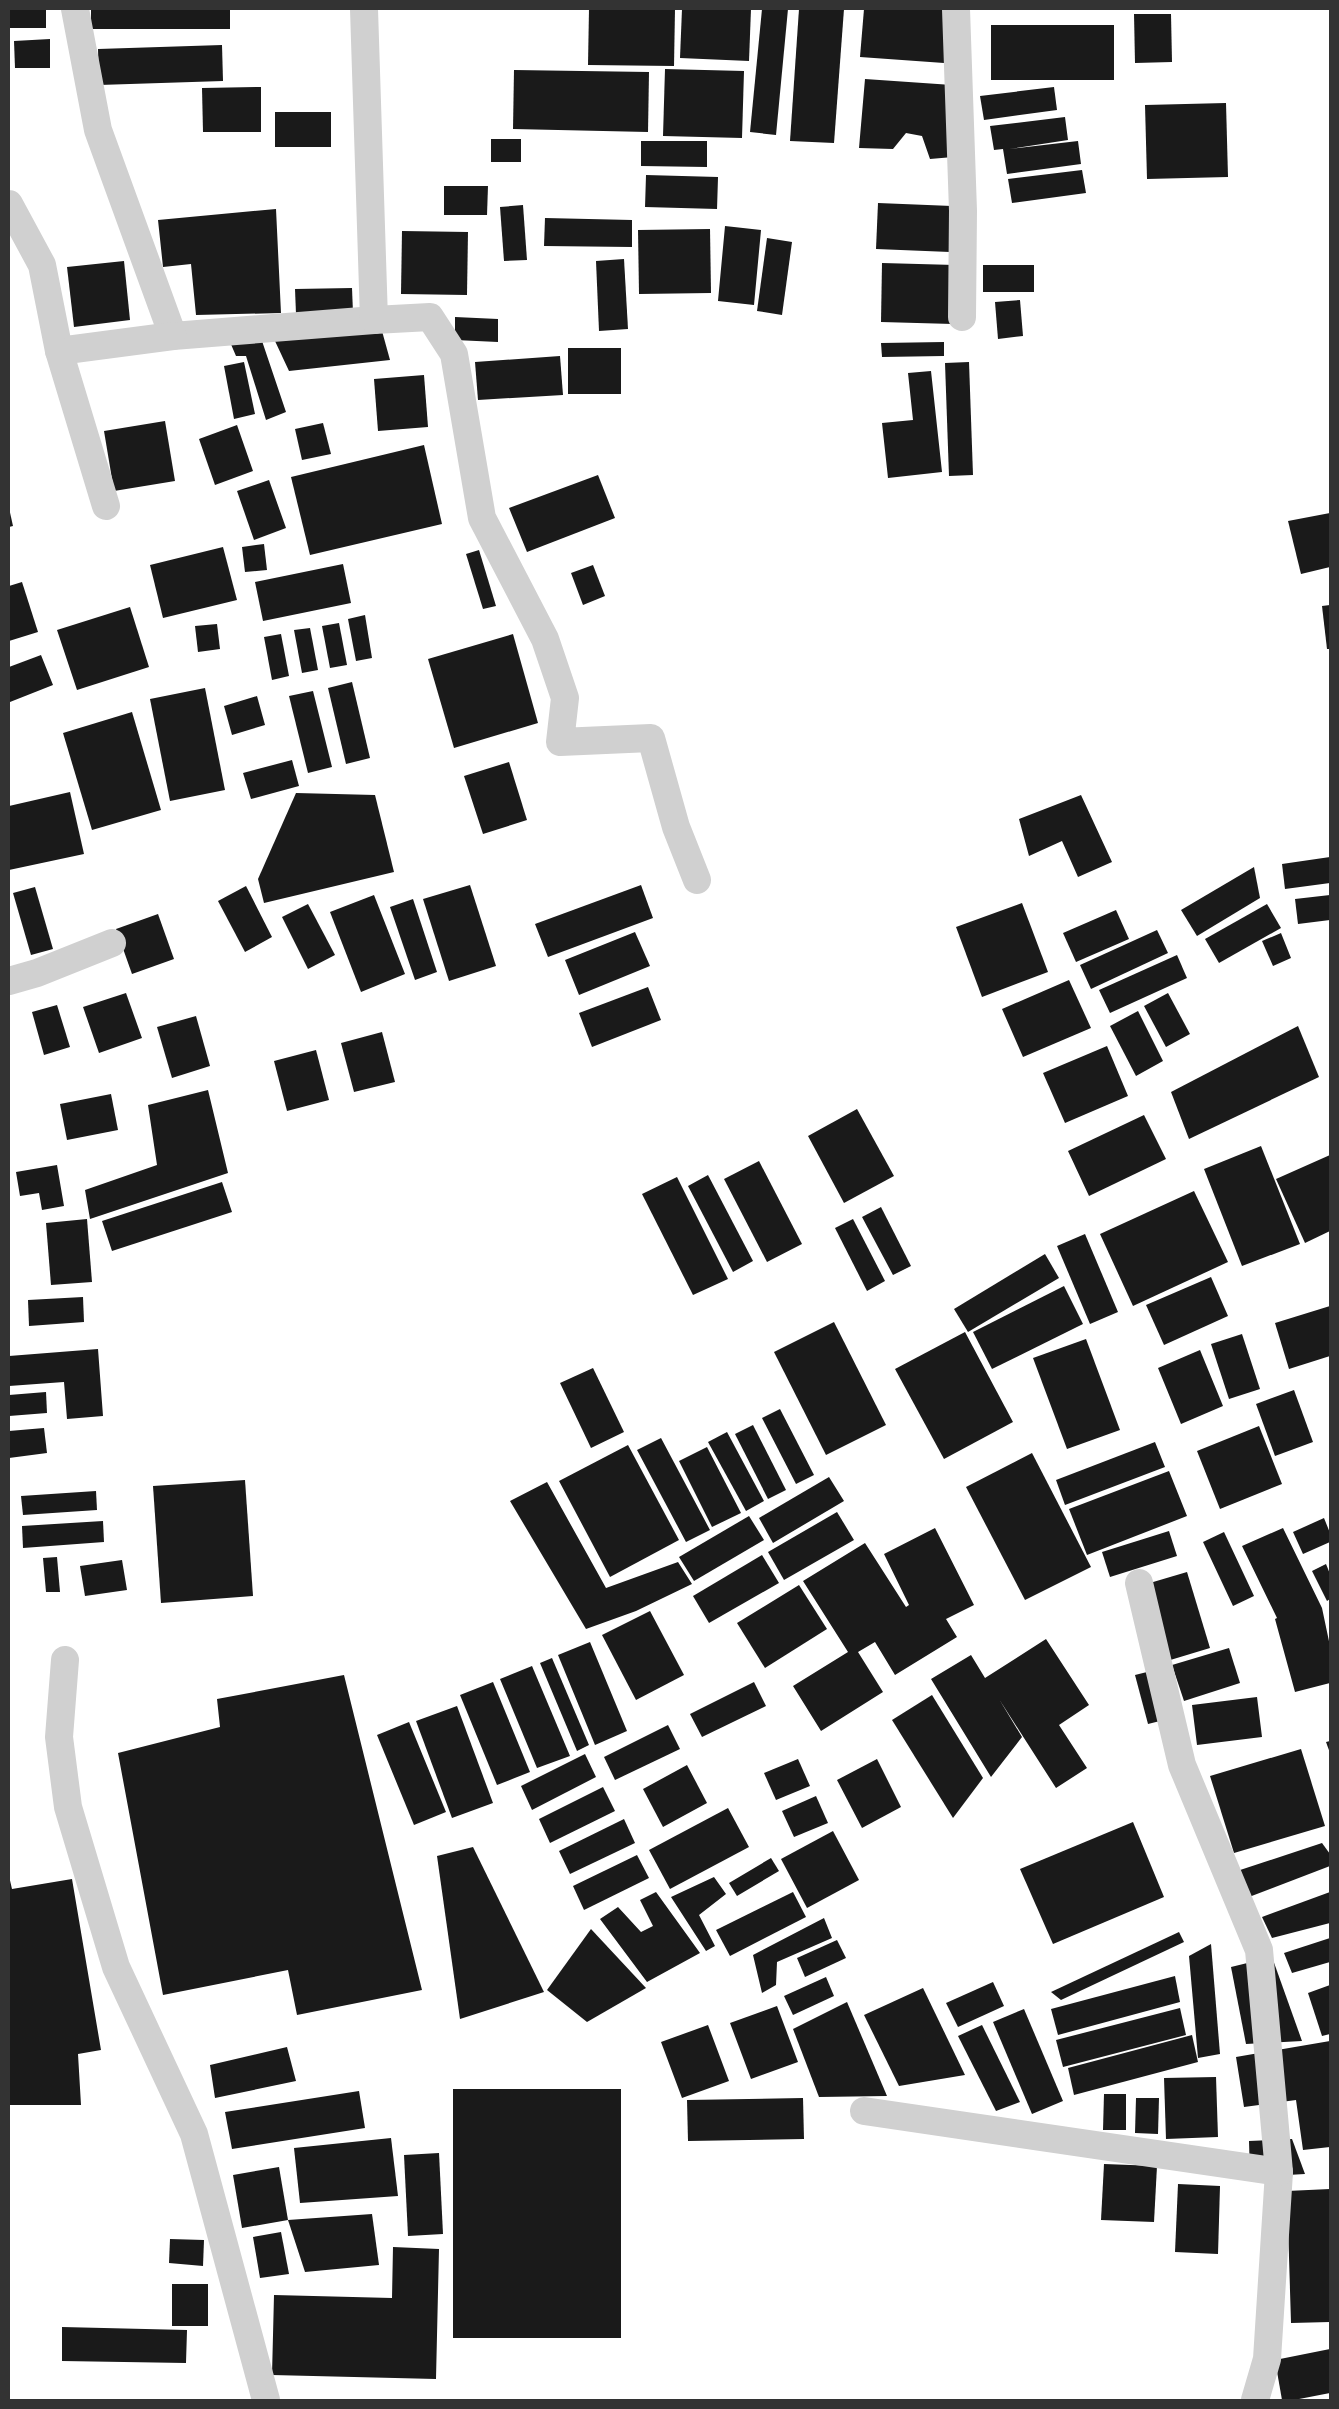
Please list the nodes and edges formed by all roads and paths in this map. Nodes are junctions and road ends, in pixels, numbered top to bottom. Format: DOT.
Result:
graph roads {
  1 [pos="75,9"];
  2 [pos="364,9"];
  3 [pos="956,9"];
  4 [pos="9,204"];
  5 [pos="962,317"];
  6 [pos="374,320"];
  7 [pos="173,336"];
  8 [pos="59,351"];
  9 [pos="106,506"];
  10 [pos="697,880"];
  11 [pos="112,943"];
  12 [pos="9,981"];
  13 [pos="1139,1583"];
  14 [pos="65,1660"];
  15 [pos="864,2111"];
  16 [pos="1279,2172"];
  17 [pos="266,2400"];
  18 [pos="1255,2400"];
  1 -- 7 [label="street"];
  2 -- 6 [label="street"];
  3 -- 5 [label="street"];
  4 -- 8 [label="street"];
  6 -- 7 [label="street"];
  6 -- 10 [label="street"];
  7 -- 8 [label="street"];
  8 -- 9 [label="street"];
  11 -- 12 [label="street"];
  13 -- 16 [label="street"];
  14 -- 17 [label="street"];
  15 -- 16 [label="street"];
  16 -- 18 [label="street"];
}
